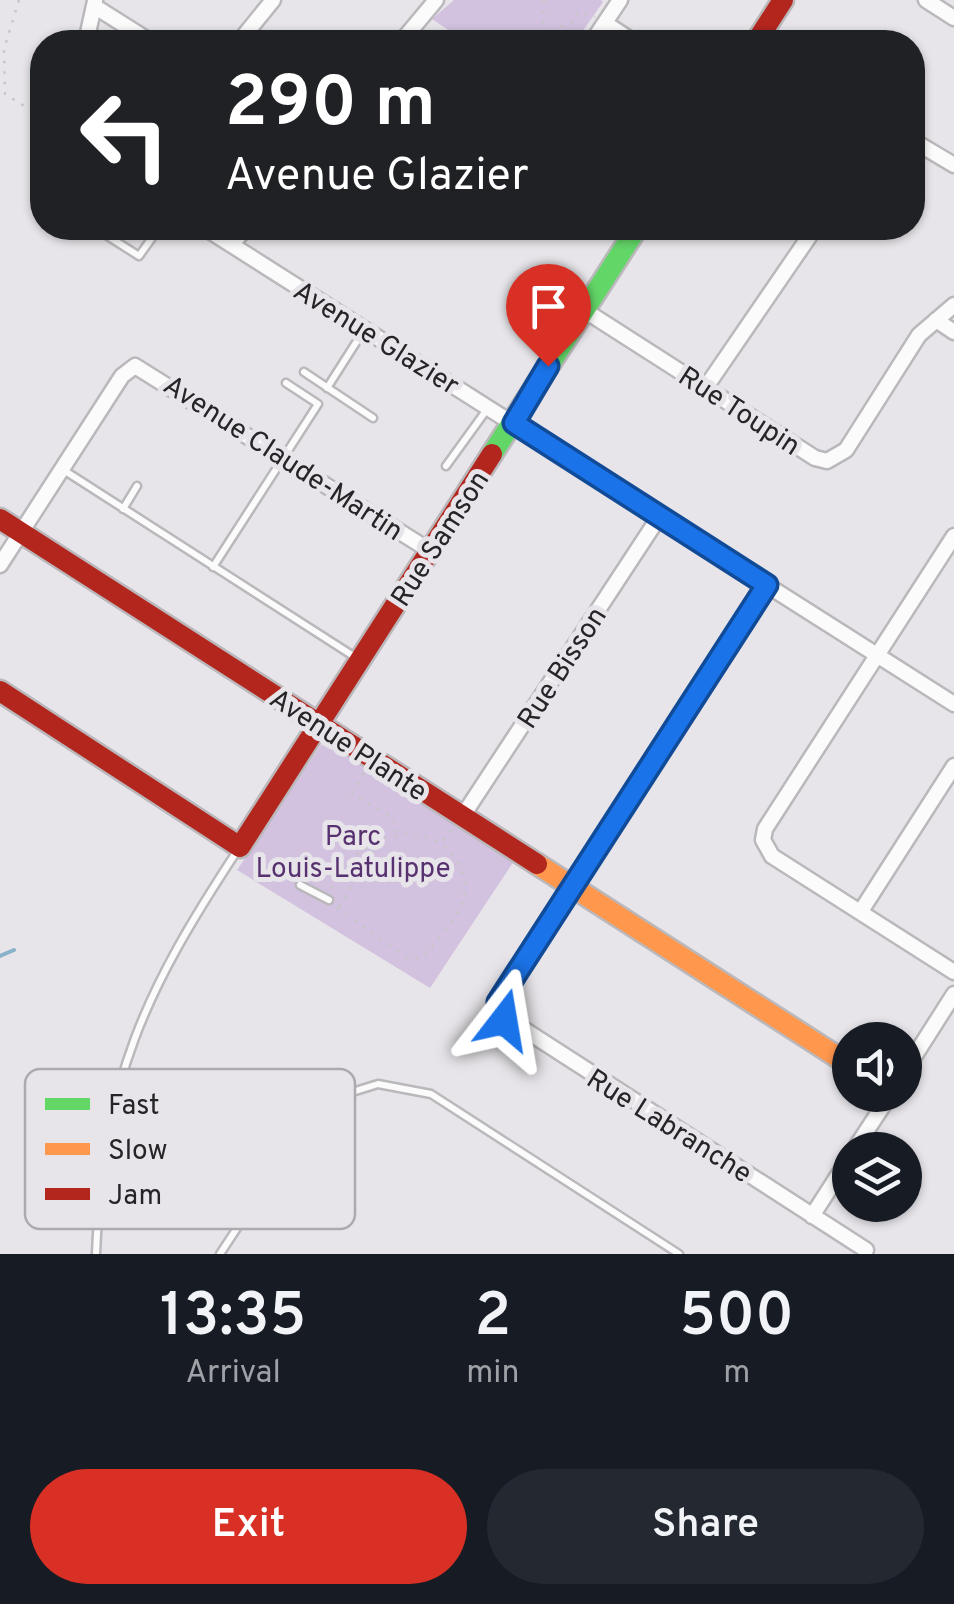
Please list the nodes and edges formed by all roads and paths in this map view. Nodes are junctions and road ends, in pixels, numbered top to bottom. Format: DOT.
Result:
graph roads {
  1 [pos="19,0"];
  2 [pos="274,0"];
  3 [pos="436,0"];
  4 [pos="544,0"];
  5 [pos="620,0"];
  6 [pos="783,0"];
  7 [pos="926,0"];
  8 [pos="94,3"];
  9 [pos="954,18"];
  10 [pos="605,24"];
  11 [pos="88,30"];
  12 [pos="133,30"];
  13 [pos="249,30"];
  14 [pos="411,30"];
  15 [pos="549,30"];
  16 [pos="554,30"];
  17 [pos="569,30"];
  18 [pos="601,30"];
  19 [pos="615,30"];
  20 [pos="764,30"];
  21 [pos="30,110"];
  22 [pos="925,148"];
  23 [pos="954,166"];
  24 [pos="114,240"];
  25 [pos="151,240"];
  26 [pos="226,240"];
  27 [pos="236,240"];
  28 [pos="629,240"];
  29 [pos="807,240"];
  30 [pos="232,244"];
  31 [pos="954,305"];
  32 [pos="584,310"];
  33 [pos="936,320"];
  34 [pos="364,329"];
  35 [pos="954,332"];
  36 [pos="304,372"];
  37 [pos="286,383"];
  38 [pos="706,387"];
  39 [pos="327,388"];
  40 [pos="488,407"];
  41 [pos="372,418"];
  42 [pos="514,423"];
  43 [pos="284,456"];
  44 [pos="446,466"];
  45 [pos="62,469"];
  46 [pos="137,486"];
  47 [pos="122,509"];
  48 [pos="659,517"];
  49 [pos="0,519"];
  50 [pos="21,532"];
  51 [pos="954,536"];
  52 [pos="432,552"];
  53 [pos="949,554"];
  54 [pos="0,564"];
  55 [pos="213,567"];
  56 [pos="767,585"];
  57 [pos="878,654"];
  58 [pos="359,660"];
  59 [pos="0,691"];
  60 [pos="954,704"];
  61 [pos="318,724"];
  62 [pos="372,760"];
  63 [pos="954,766"];
  64 [pos="462,817"];
  65 [pos="398,835"];
  66 [pos="441,843"];
  67 [pos="377,844"];
  68 [pos="240,847"];
  69 [pos="300,885"];
  70 [pos="573,888"];
  71 [pos="329,900"];
  72 [pos="338,908"];
  73 [pos="861,911"];
  74 [pos="954,972"];
  75 [pos="954,994"];
  76 [pos="922,1044"];
  77 [pos="832,1053"];
  78 [pos="122,1069"];
  79 [pos="355,1091"];
  80 [pos="832,1185"];
  81 [pos="812,1216"];
  82 [pos="98,1229"];
  83 [pos="236,1229"];
  84 [pos="866,1250"];
  85 [pos="96,1254"];
  86 [pos="220,1254"];
  87 [pos="679,1254"];
  1 -- 21 [label="path"];
  2 -- 13 [label="street"];
  3 -- 14 [label="street"];
  4 -- 15 [label="path"];
  5 -- 10 [label="street"];
  6 -- 20 [label="street"];
  7 -- 9 [label="street"];
  8 -- 11 [label="street"];
  8 -- 12 [label="street"];
  10 -- 17 [label="path"];
  10 -- 18 [label="street"];
  10 -- 19 [label="street"];
  16 -- 17 [label="path"];
  22 -- 23 [label="street"];
  24 -- 25 [label="lane"];
  26 -- 30 [label="street, Avenue Glazier"];
  27 -- 30 [label="street"];
  28 -- 32 [label="street, Rue Samson"];
  29 -- 38 [label="street"];
  30 -- 34 [label="street, Avenue Glazier"];
  31 -- 33 [label="street, Rue Toupin"];
  32 -- 38 [label="street, Rue Toupin"];
  32 -- 42 [label="street, Rue Samson"];
  33 -- 35 [label="street"];
  33 -- 38 [label="street, Rue Toupin"];
  34 -- 39 [label="lane"];
  34 -- 40 [label="street, Avenue Glazier"];
  36 -- 39 [label="lane"];
  37 -- 43 [label="lane"];
  39 -- 41 [label="lane"];
  40 -- 42 [label="street, Avenue Glazier"];
  40 -- 44 [label="lane"];
  42 -- 48 [label="street, Avenue Glazier"];
  42 -- 52 [label="street, Rue Samson"];
  43 -- 45 [label="street, Avenue Claude-Martin"];
  43 -- 52 [label="street, Avenue Claude-Martin"];
  43 -- 55 [label="lane"];
  45 -- 47 [label="lane"];
  45 -- 50 [label="street"];
  46 -- 47 [label="lane"];
  47 -- 55 [label="lane"];
  48 -- 56 [label="street, Avenue Glazier"];
  48 -- 64 [label="street, Rue Bisson"];
  49 -- 50 [label="street, Avenue Plante"];
  50 -- 54 [label="street"];
  50 -- 61 [label="street, Avenue Plante"];
  51 -- 53 [label="street"];
  52 -- 58 [label="street, Rue Samson"];
  53 -- 57 [label="street"];
  55 -- 58 [label="lane"];
  56 -- 57 [label="street, Avenue Glazier"];
  56 -- 70 [label="street, Rue Labranche"];
  57 -- 60 [label="street, Avenue Glazier"];
  57 -- 73 [label="street"];
  58 -- 61 [label="street, Rue Samson"];
  59 -- 68 [label="street"];
  61 -- 62 [label="street, Avenue Plante"];
  61 -- 68 [label="street, Rue Samson"];
  62 -- 64 [label="street, Avenue Plante"];
  62 -- 65 [label="path"];
  63 -- 73 [label="street"];
  64 -- 66 [label="path"];
  64 -- 70 [label="street, Avenue Plante"];
  65 -- 66 [label="path"];
  65 -- 67 [label="path"];
  66 -- 72 [label="path"];
  67 -- 71 [label="path"];
  67 -- 72 [label="path"];
  68 -- 78 [label="lane"];
  69 -- 71 [label="lane"];
  70 -- 77 [label="street, Avenue Plante"];
  70 -- 81 [label="street, Rue Labranche"];
  71 -- 72 [label="path"];
  73 -- 74 [label="street"];
  75 -- 76 [label="street"];
  79 -- 87 [label="lane"];
  80 -- 81 [label="street"];
  81 -- 84 [label="street, Rue Labranche"];
  82 -- 85 [label="lane"];
  83 -- 86 [label="lane"];
}
